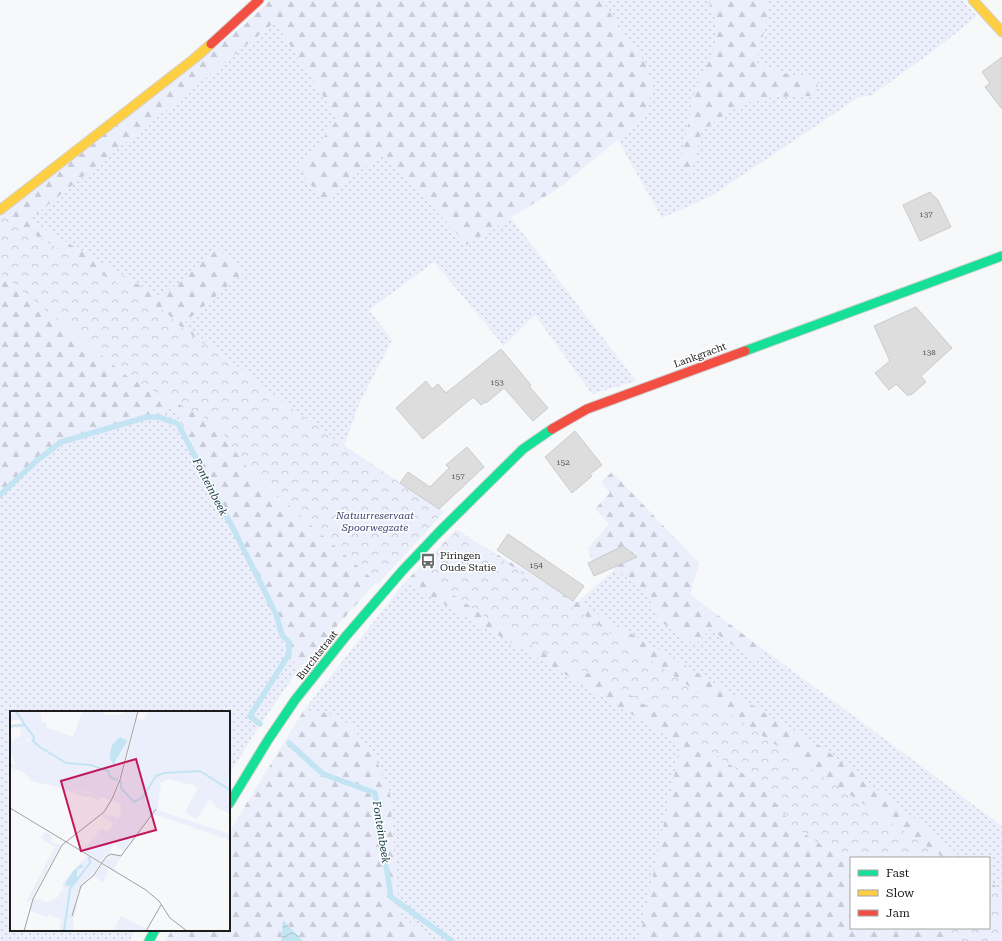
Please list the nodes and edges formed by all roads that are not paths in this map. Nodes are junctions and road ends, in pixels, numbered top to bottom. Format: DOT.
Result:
graph roads {
  1 [pos="259,0"];
  2 [pos="973,0"];
  3 [pos="1002,32"];
  4 [pos="0,210"];
  5 [pos="1002,256"];
  6 [pos="439,532"];
  7 [pos="230,802"];
  8 [pos="154,931"];
  9 [pos="149,941"];
  1 -- 4 [label="street"];
  2 -- 3 [label="street"];
  5 -- 6 [label="street, Lankgracht"];
  6 -- 7 [label="street, Burchtstraat"];
  8 -- 9 [label="street"];
}
